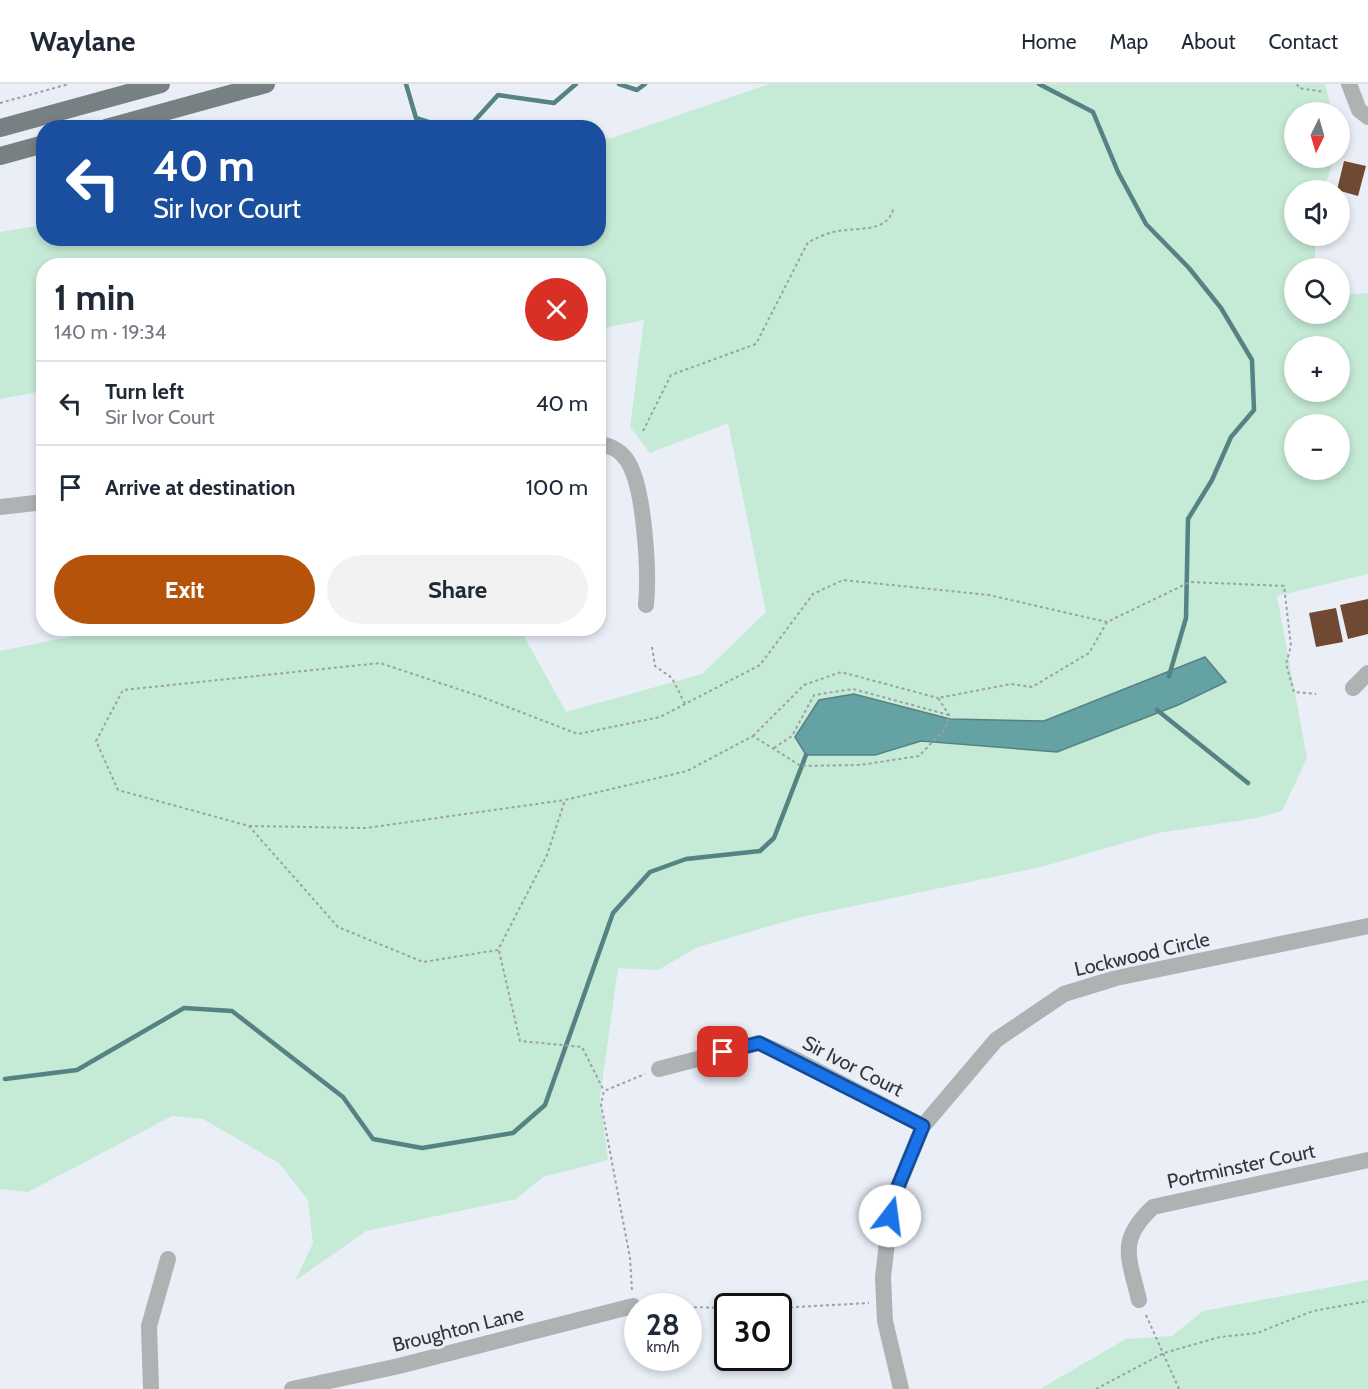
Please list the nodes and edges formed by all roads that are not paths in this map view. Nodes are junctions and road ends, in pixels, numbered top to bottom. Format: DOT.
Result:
graph roads {
  1 [pos="161,84"];
  2 [pos="266,84"];
  3 [pos="1349,84"];
  4 [pos="1368,117"];
  5 [pos="135,120"];
  6 [pos="0,128"];
  7 [pos="36,146"];
  8 [pos="0,156"];
  9 [pos="606,447"];
  10 [pos="36,503"];
  11 [pos="0,507"];
  12 [pos="646,605"];
  13 [pos="1368,673"];
  14 [pos="1353,688"];
  15 [pos="1368,926"];
  16 [pos="658,1069"];
  17 [pos="923,1126"];
  18 [pos="1368,1160"];
  19 [pos="168,1259"];
  20 [pos="1139,1300"];
  21 [pos="624,1308"];
  22 [pos="151,1389"];
  23 [pos="292,1389"];
  24 [pos="901,1389"];
  1 -- 6 [label="main road"];
  2 -- 5 [label="main road"];
  3 -- 4 [label="street"];
  7 -- 8 [label="main road"];
  9 -- 12 [label="street"];
  10 -- 11 [label="street"];
  13 -- 14 [label="street"];
  15 -- 17 [label="street, Lockwood Circle"];
  16 -- 17 [label="street, Sir Ivor Court"];
  17 -- 24 [label="street, Lockwood Circle"];
  18 -- 20 [label="street, Portminster Court"];
  19 -- 22 [label="street"];
  21 -- 23 [label="street, Broughton Lane"];
}
